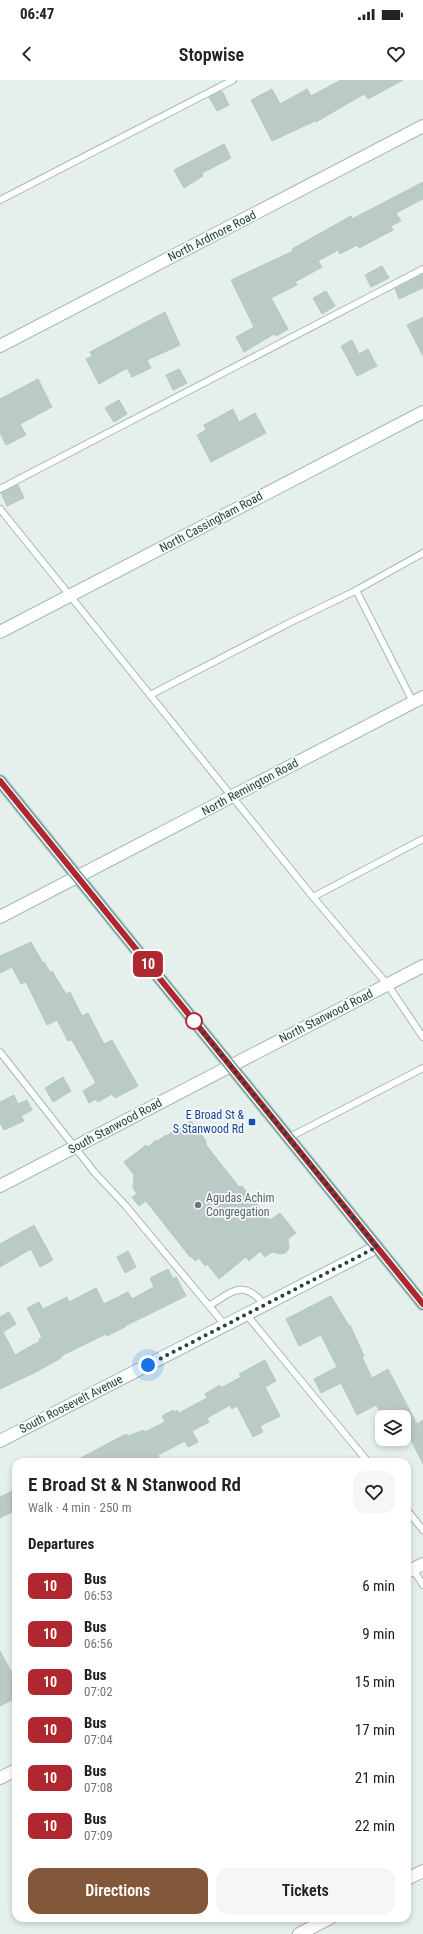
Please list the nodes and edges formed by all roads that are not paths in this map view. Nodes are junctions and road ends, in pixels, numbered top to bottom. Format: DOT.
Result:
graph roads {
  1 [pos="233,80"];
  2 [pos="423,126"];
  3 [pos="0,200"];
  4 [pos="423,269"];
  5 [pos="0,346"];
  6 [pos="423,412"];
  7 [pos="0,489"];
  8 [pos="0,509"];
  9 [pos="423,553"];
  10 [pos="356,590"];
  11 [pos="69,596"];
  12 [pos="0,632"];
  13 [pos="150,695"];
  14 [pos="418,700"];
  15 [pos="0,781"];
  16 [pos="232,797"];
  17 [pos="423,839"];
  18 [pos="78,877"];
  19 [pos="313,897"];
  20 [pos="0,917"];
  21 [pos="423,966"];
  22 [pos="387,984"];
  23 [pos="423,1037"];
  24 [pos="0,1052"];
  25 [pos="6,1059"];
  26 [pos="0,1063"];
  27 [pos="230,1065"];
  28 [pos="423,1068"];
  29 [pos="288,1138"];
  30 [pos="75,1147"];
  31 [pos="0,1186"];
  32 [pos="377,1247"];
  33 [pos="423,1304"];
  34 [pos="265,1305"];
  35 [pos="208,1306"];
  36 [pos="246,1314"];
  37 [pos="225,1325"];
  38 [pos="0,1441"];
  39 [pos="365,1458"];
  40 [pos="411,1515"];
  41 [pos="423,1530"];
  42 [pos="414,1568"];
  43 [pos="423,1585"];
  44 [pos="12,1772"];
  45 [pos="0,1778"];
  46 [pos="423,1871"];
  47 [pos="411,1877"];
  48 [pos="322,1922"];
  49 [pos="299,1934"];
  1 -- 3 [label="lane"];
  2 -- 5 [label="street, North Ardmore Road"];
  4 -- 7 [label="lane"];
  6 -- 11 [label="street, North Cassingham Road"];
  8 -- 11 [label="lane"];
  9 -- 10 [label="lane"];
  10 -- 13 [label="lane"];
  10 -- 14 [label="lane"];
  11 -- 12 [label="street, North Cassingham Road"];
  11 -- 13 [label="lane"];
  13 -- 16 [label="lane"];
  14 -- 16 [label="street, North Remington Road"];
  15 -- 18 [label="main road"];
  16 -- 18 [label="street, North Remington Road"];
  16 -- 19 [label="lane"];
  17 -- 19 [label="lane"];
  18 -- 20 [label="street, North Remington Road"];
  18 -- 27 [label="main road"];
  19 -- 22 [label="lane"];
  21 -- 22 [label="street, North Stanwood Road"];
  22 -- 23 [label="lane"];
  22 -- 27 [label="street, North Stanwood Road"];
  24 -- 25 [label="lane"];
  25 -- 26 [label="lane"];
  25 -- 30 [label="lane"];
  27 -- 29 [label="main road"];
  27 -- 30 [label="street, South Stanwood Road"];
  28 -- 29 [label="lane"];
  29 -- 32 [label="main road"];
  30 -- 31 [label="street, South Stanwood Road"];
  30 -- 35 [label="lane"];
  32 -- 33 [label="main road"];
  32 -- 34 [label="street, South Roosevelt Avenue"];
  34 -- 35 [label="lane"];
  34 -- 36 [label="street, South Roosevelt Avenue"];
  35 -- 37 [label="lane"];
  36 -- 37 [label="street, South Roosevelt Avenue"];
  36 -- 39 [label="lane"];
  37 -- 38 [label="street, South Roosevelt Avenue"];
  40 -- 41 [label="lane"];
  42 -- 43 [label="lane"];
  44 -- 45 [label="street"];
  46 -- 47 [label="street"];
  48 -- 49 [label="street"];
}
